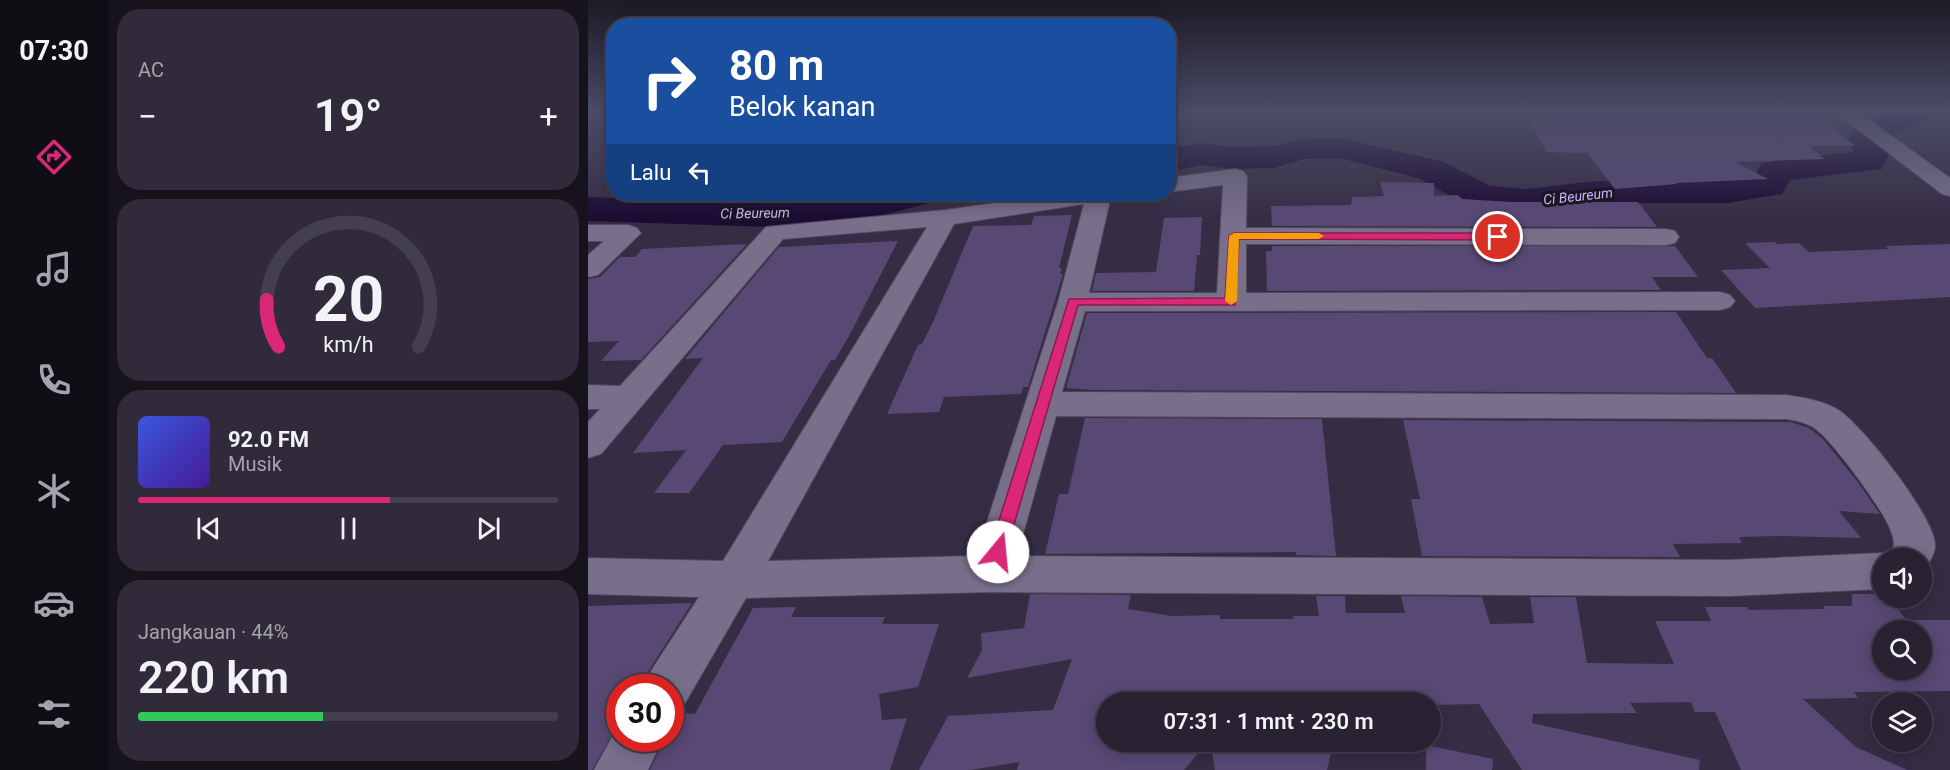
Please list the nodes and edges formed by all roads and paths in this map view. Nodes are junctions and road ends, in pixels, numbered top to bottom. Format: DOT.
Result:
graph roads {
  1 [pos="1890,147"];
  2 [pos="1176,184"];
  3 [pos="1950,189"];
  4 [pos="1056,201"];
  5 [pos="1100,201"];
  6 [pos="945,218"];
  7 [pos="588,233"];
  8 [pos="1234,236"];
  9 [pos="1666,237"];
  10 [pos="588,269"];
  11 [pos="1720,301"];
  12 [pos="1073,302"];
  13 [pos="1231,302"];
  14 [pos="588,397"];
  15 [pos="629,398"];
  16 [pos="1043,404"];
  17 [pos="588,445"];
  18 [pos="1914,548"];
  19 [pos="1872,571"];
  20 [pos="991,574"];
  21 [pos="588,576"];
  22 [pos="734,580"];
  23 [pos="677,674"];
  24 [pos="630,752"];
  25 [pos="620,770"];
  1 -- 3 [label="street"];
  2 -- 8 [label="street"];
  4 -- 6 [label="street"];
  5 -- 12 [label="street"];
  6 -- 15 [label="street"];
  6 -- 22 [label="street"];
  7 -- 10 [label="street"];
  8 -- 9 [label="street"];
  8 -- 13 [label="street"];
  11 -- 13 [label="street"];
  12 -- 13 [label="street"];
  12 -- 16 [label="street"];
  14 -- 15 [label="street"];
  15 -- 17 [label="street"];
  16 -- 18 [label="street"];
  16 -- 20 [label="street"];
  19 -- 20 [label="street"];
  20 -- 22 [label="street"];
  21 -- 22 [label="street"];
  22 -- 23 [label="street"];
  24 -- 25 [label="street"];
}
